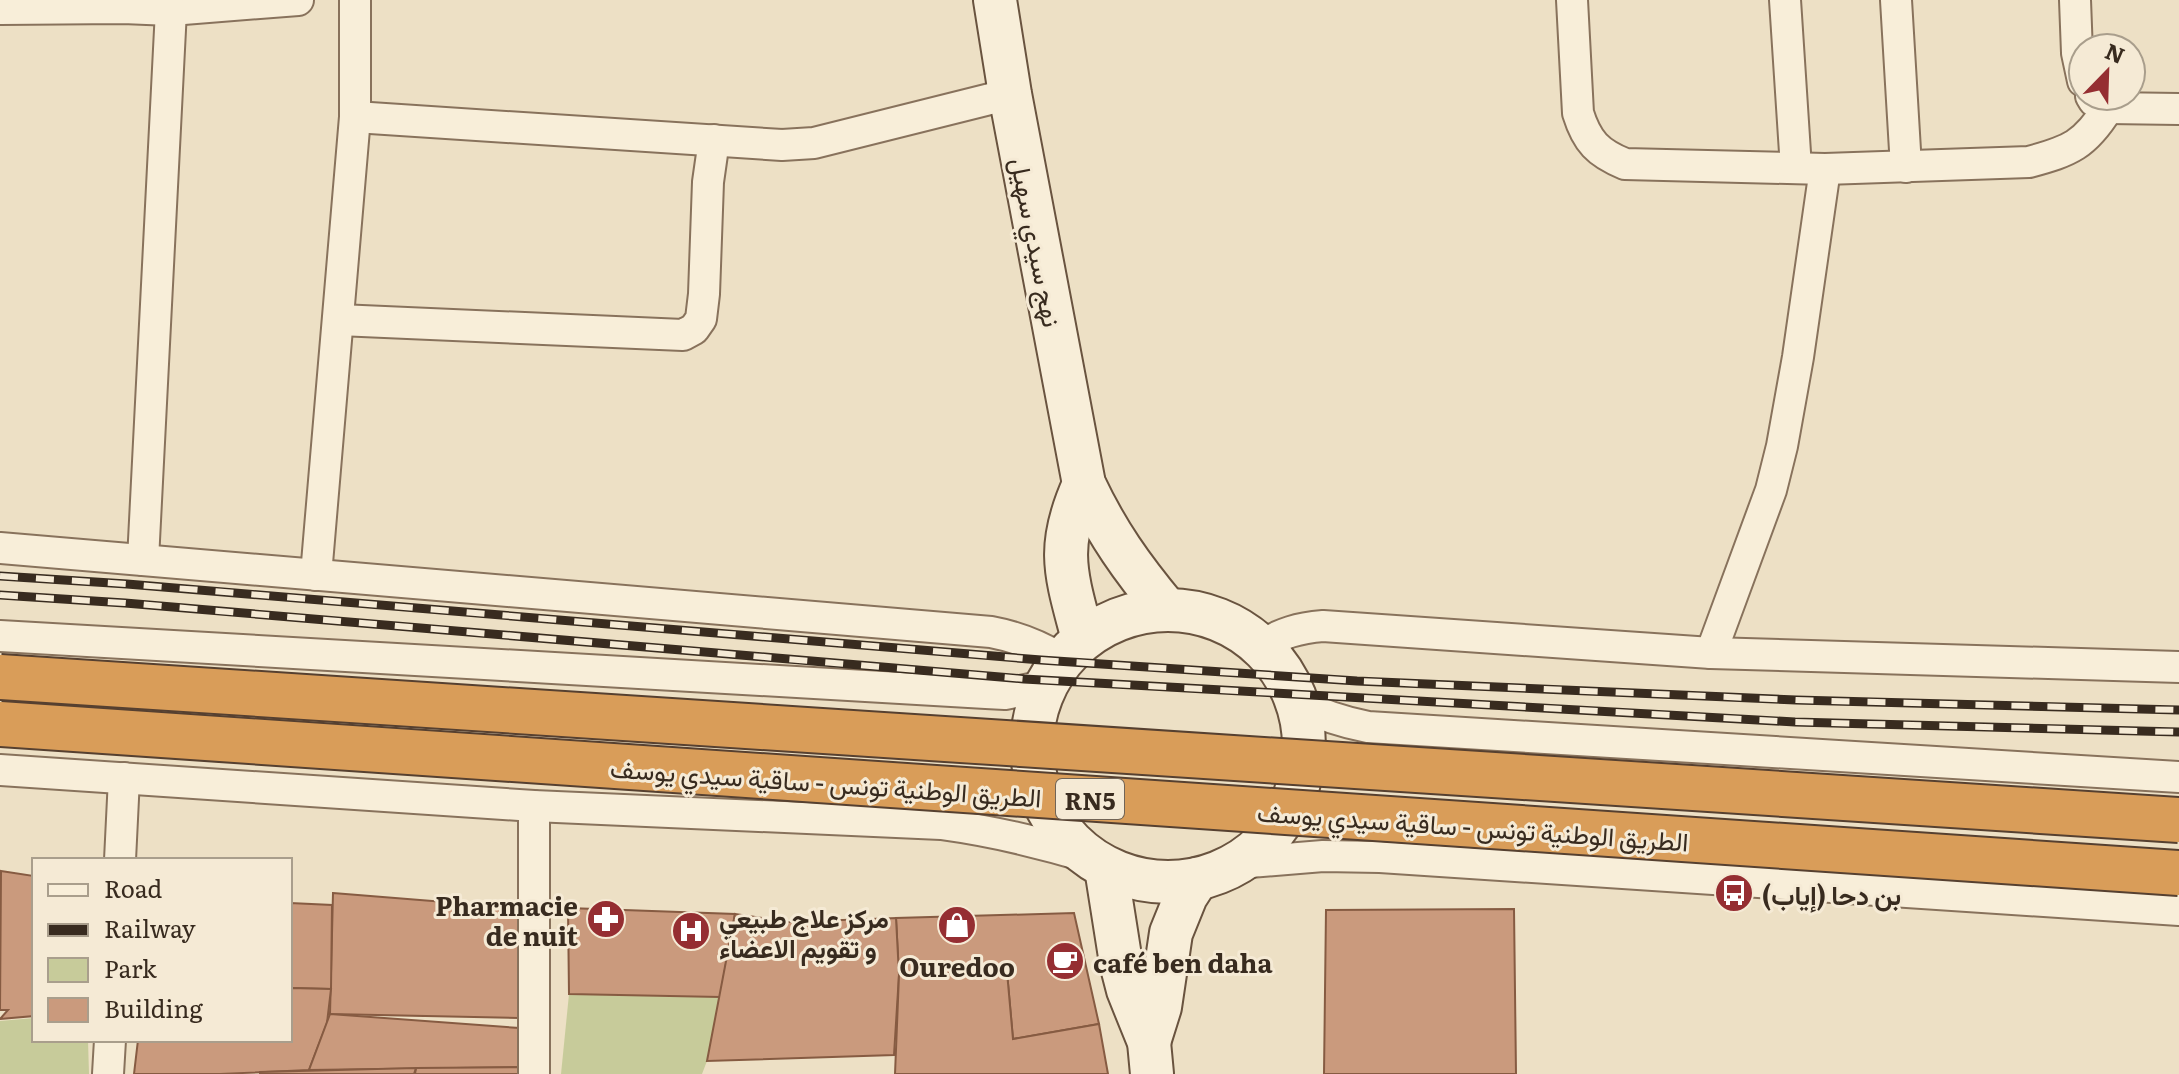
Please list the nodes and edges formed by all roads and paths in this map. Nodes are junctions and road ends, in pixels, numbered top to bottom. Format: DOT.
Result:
graph roads {
  1 [pos="298,0"];
  2 [pos="355,0"];
  3 [pos="995,0"];
  4 [pos="1572,0"];
  5 [pos="1785,0"];
  6 [pos="1896,0"];
  7 [pos="2075,0"];
  8 [pos="123,4"];
  9 [pos="0,9"];
  10 [pos="171,10"];
  11 [pos="2076,32"];
  12 [pos="1010,94"];
  13 [pos="2147,106"];
  14 [pos="2179,109"];
  15 [pos="2098,112"];
  16 [pos="355,117"];
  17 [pos="714,140"];
  18 [pos="1906,167"];
  19 [pos="1810,168"];
  20 [pos="339,320"];
  21 [pos="1084,484"];
  22 [pos="0,548"];
  23 [pos="143,560"];
  24 [pos="316,575"];
  25 [pos="1167,610"];
  26 [pos="0,636"];
  27 [pos="1261,646"];
  28 [pos="1711,653"];
  29 [pos="1063,661"];
  30 [pos="2179,667"];
  31 [pos="0,677"];
  32 [pos="1297,703"];
  33 [pos="0,724"];
  34 [pos="0,770"];
  35 [pos="2179,777"];
  36 [pos="124,778"];
  37 [pos="534,806"];
  38 [pos="2179,820"];
  39 [pos="120,858"];
  40 [pos="1097,862"];
  41 [pos="1238,863"];
  42 [pos="2179,873"];
  43 [pos="1197,879"];
  44 [pos="2179,910"];
  45 [pos="110,1042"];
  46 [pos="1150,1058"];
  47 [pos="108,1074"];
  48 [pos="534,1074"];
  1 -- 10 [label="street"];
  2 -- 16 [label="street"];
  3 -- 12 [label="main road, نهج سيدي سهيل"];
  4 -- 19 [label="street"];
  5 -- 19 [label="street"];
  6 -- 18 [label="street"];
  7 -- 11 [label="street"];
  8 -- 9 [label="street"];
  8 -- 10 [label="street"];
  10 -- 23 [label="street"];
  12 -- 17 [label="street"];
  12 -- 21 [label="main road, نهج سيدي سهيل"];
  13 -- 14 [label="street"];
  15 -- 18 [label="street"];
  16 -- 17 [label="street"];
  16 -- 20 [label="street"];
  17 -- 20 [label="street"];
  18 -- 19 [label="street"];
  19 -- 28 [label="street"];
  20 -- 24 [label="street"];
  21 -- 25 [label="main road, نهج سيدي سهيل"];
  21 -- 29 [label="main road"];
  22 -- 23 [label="street"];
  23 -- 24 [label="street"];
  24 -- 29 [label="street"];
  25 -- 27 [label="main road"];
  25 -- 29 [label="main road"];
  26 -- 29 [label="street"];
  27 -- 28 [label="street"];
  27 -- 32 [label="main road"];
  28 -- 30 [label="street"];
  29 -- 40 [label="main road"];
  31 -- 38 [label="highway, الطريق الوطنية تونس - ساقية سيدي يوسف / RN5, bridge"];
  32 -- 35 [label="street"];
  32 -- 41 [label="main road"];
  33 -- 42 [label="highway, الطريق الوطنية تونس - ساقية سيدي يوسف / RN5, bridge"];
  34 -- 36 [label="street"];
  36 -- 37 [label="street"];
  36 -- 39 [label="street"];
  37 -- 40 [label="street"];
  37 -- 48 [label="street"];
  40 -- 43 [label="main road"];
  40 -- 46 [label="main road"];
  41 -- 43 [label="main road"];
  41 -- 44 [label="street"];
  43 -- 46 [label="main road"];
  45 -- 47 [label="street"];
}
